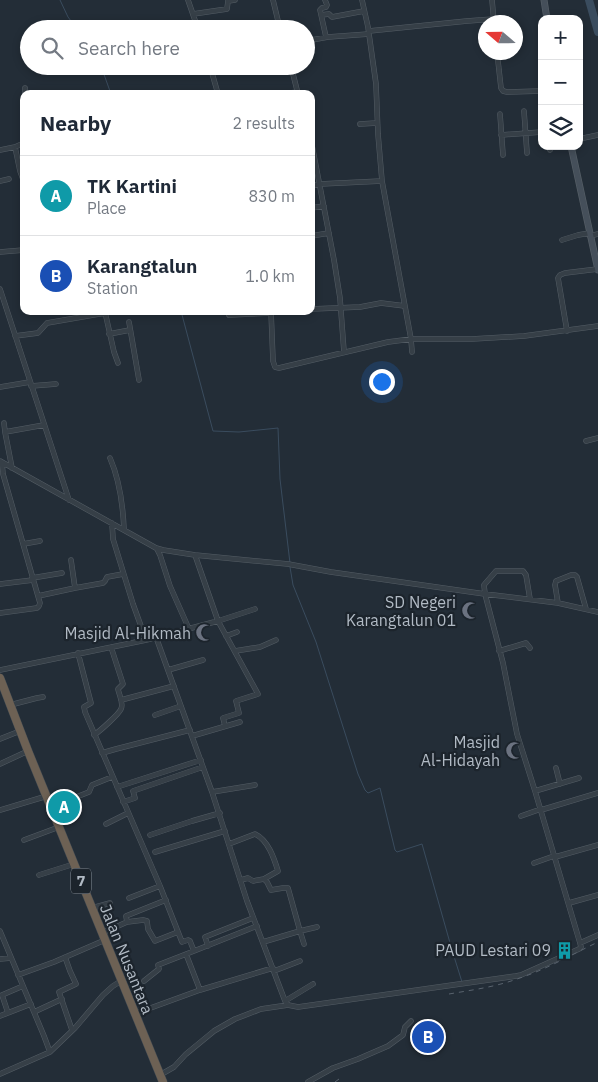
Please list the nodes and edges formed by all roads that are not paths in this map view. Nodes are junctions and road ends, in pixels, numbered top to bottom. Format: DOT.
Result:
graph roads {
  1 [pos="188,0"];
  2 [pos="235,0"];
  3 [pos="273,0"];
  4 [pos="326,0"];
  5 [pos="362,0"];
  6 [pos="492,0"];
  7 [pos="544,0"];
  8 [pos="364,11"];
  9 [pos="193,14"];
  10 [pos="321,15"];
  11 [pos="493,15"];
  12 [pos="546,15"];
  13 [pos="195,20"];
  14 [pos="278,20"];
  15 [pos="478,21"];
  16 [pos="369,33"];
  17 [pos="326,37"];
  18 [pos="315,39"];
  19 [pos="498,60"];
  20 [pos="212,75"];
  21 [pos="293,75"];
  22 [pos="216,90"];
  23 [pos="297,90"];
  24 [pos="538,91"];
  25 [pos="524,111"];
  26 [pos="500,114"];
  27 [pos="377,123"];
  28 [pos="360,124"];
  29 [pos="526,132"];
  30 [pos="538,132"];
  31 [pos="501,135"];
  32 [pos="598,135"];
  33 [pos="583,138"];
  34 [pos="20,145"];
  35 [pos="15,147"];
  36 [pos="0,150"];
  37 [pos="572,150"];
  38 [pos="527,153"];
  39 [pos="503,154"];
  40 [pos="315,160"];
  41 [pos="20,171"];
  42 [pos="9,179"];
  43 [pos="0,181"];
  44 [pos="382,181"];
  45 [pos="320,184"];
  46 [pos="315,185"];
  47 [pos="324,206"];
  48 [pos="315,207"];
  49 [pos="329,233"];
  50 [pos="590,234"];
  51 [pos="598,234"];
  52 [pos="315,235"];
  53 [pos="562,240"];
  54 [pos="20,250"];
  55 [pos="0,252"];
  56 [pos="598,269"];
  57 [pos="0,291"];
  58 [pos="404,306"];
  59 [pos="315,309"];
  60 [pos="341,309"];
  61 [pos="89,315"];
  62 [pos="106,315"];
  63 [pos="271,315"];
  64 [pos="129,322"];
  65 [pos="598,326"];
  66 [pos="130,330"];
  67 [pos="567,331"];
  68 [pos="110,334"];
  69 [pos="15,336"];
  70 [pos="411,339"];
  71 [pos="344,352"];
  72 [pos="412,352"];
  73 [pos="118,363"];
  74 [pos="139,380"];
  75 [pos="30,384"];
  76 [pos="56,384"];
  77 [pos="0,387"];
  78 [pos="4,422"];
  79 [pos="44,425"];
  80 [pos="6,432"];
  81 [pos="598,438"];
  82 [pos="586,441"];
  83 [pos="110,458"];
  84 [pos="1,462"];
  85 [pos="12,468"];
  86 [pos="69,500"];
  87 [pos="112,523"];
  88 [pos="124,530"];
  89 [pos="40,541"];
  90 [pos="23,544"];
  91 [pos="156,548"];
  92 [pos="194,555"];
  93 [pos="71,560"];
  94 [pos="62,573"];
  95 [pos="123,574"];
  96 [pos="33,579"];
  97 [pos="0,584"];
  98 [pos="74,588"];
  99 [pos="485,594"];
  100 [pos="38,596"];
  101 [pos="530,599"];
  102 [pos="558,603"];
  103 [pos="255,609"];
  104 [pos="586,609"];
  105 [pos="598,612"];
  106 [pos="0,613"];
  107 [pos="218,621"];
  108 [pos="189,629"];
  109 [pos="237,632"];
  110 [pos="226,636"];
  111 [pos="156,638"];
  112 [pos="146,640"];
  113 [pos="276,640"];
  114 [pos="111,647"];
  115 [pos="530,648"];
  116 [pos="235,651"];
  117 [pos="499,651"];
  118 [pos="78,653"];
  119 [pos="203,660"];
  120 [pos="0,670"];
  121 [pos="168,670"];
  122 [pos="1,681"];
  123 [pos="174,686"];
  124 [pos="43,697"];
  125 [pos="121,700"];
  126 [pos="10,705"];
  127 [pos="181,706"];
  128 [pos="155,715"];
  129 [pos="240,722"];
  130 [pos="225,726"];
  131 [pos="190,730"];
  132 [pos="20,731"];
  133 [pos="94,735"];
  134 [pos="192,736"];
  135 [pos="0,739"];
  136 [pos="28,751"];
  137 [pos="102,753"];
  138 [pos="201,760"];
  139 [pos="0,764"];
  140 [pos="203,767"];
  141 [pos="556,768"];
  142 [pos="112,777"];
  143 [pos="579,778"];
  144 [pos="560,784"];
  145 [pos="255,785"];
  146 [pos="117,787"];
  147 [pos="535,791"];
  148 [pos="212,792"];
  149 [pos="598,793"];
  150 [pos="47,796"];
  151 [pos="0,802"];
  152 [pos="123,802"];
  153 [pos="51,807"];
  154 [pos="1,809"];
  155 [pos="541,810"];
  156 [pos="128,813"];
  157 [pos="220,814"];
  158 [pos="521,816"];
  159 [pos="106,824"];
  160 [pos="59,827"];
  161 [pos="225,831"];
  162 [pos="150,835"];
  163 [pos="24,840"];
  164 [pos="229,844"];
  165 [pos="598,845"];
  166 [pos="156,852"];
  167 [pos="554,856"];
  168 [pos="534,863"];
  169 [pos="74,864"];
  170 [pos="39,875"];
  171 [pos="264,879"];
  172 [pos="240,880"];
  173 [pos="160,886"];
  174 [pos="598,895"];
  175 [pos="129,898"];
  176 [pos="166,900"];
  177 [pos="110,903"];
  178 [pos="568,903"];
  179 [pos="92,908"];
  180 [pos="253,918"];
  181 [pos="127,922"];
  182 [pos="257,926"];
  183 [pos="317,927"];
  184 [pos="0,931"];
  185 [pos="300,931"];
  186 [pos="178,932"];
  187 [pos="598,935"];
  188 [pos="103,936"];
  189 [pos="263,942"];
  190 [pos="580,943"];
  191 [pos="304,944"];
  192 [pos="208,946"];
  193 [pos="194,951"];
  194 [pos="186,954"];
  195 [pos="65,956"];
  196 [pos="11,958"];
  197 [pos="0,959"];
  198 [pos="300,961"];
  199 [pos="273,969"];
  200 [pos="18,975"];
  201 [pos="144,981"];
  202 [pos="122,982"];
  203 [pos="313,984"];
  204 [pos="23,986"];
  205 [pos="200,990"];
  206 [pos="62,999"];
  207 [pos="286,1003"];
  208 [pos="31,1004"];
  209 [pos="34,1012"];
  210 [pos="8,1013"];
  211 [pos="134,1014"];
  212 [pos="0,1016"];
  213 [pos="411,1021"];
  214 [pos="72,1030"];
  215 [pos="50,1052"];
  216 [pos="0,1074"];
  217 [pos="162,1078"];
  218 [pos="308,1082"];
  1 -- 9 [label="street"];
  2 -- 9 [label="street"];
  3 -- 14 [label="street"];
  4 -- 10 [label="street"];
  5 -- 8 [label="street"];
  6 -- 11 [label="street"];
  7 -- 12 [label="street"];
  8 -- 10 [label="street"];
  8 -- 16 [label="street"];
  9 -- 13 [label="street"];
  10 -- 17 [label="street"];
  15 -- 16 [label="street"];
  16 -- 17 [label="street"];
  16 -- 27 [label="street"];
  17 -- 18 [label="street"];
  19 -- 24 [label="street"];
  20 -- 22 [label="street"];
  21 -- 23 [label="street"];
  25 -- 29 [label="street"];
  26 -- 31 [label="street"];
  27 -- 28 [label="street"];
  27 -- 44 [label="street"];
  29 -- 30 [label="street"];
  29 -- 31 [label="street"];
  29 -- 38 [label="street"];
  31 -- 39 [label="street"];
  32 -- 33 [label="street"];
  34 -- 35 [label="street"];
  35 -- 36 [label="street"];
  35 -- 41 [label="street"];
  37 -- 50 [label="street"];
  40 -- 45 [label="street"];
  42 -- 43 [label="street"];
  44 -- 45 [label="street"];
  44 -- 58 [label="street"];
  45 -- 46 [label="street"];
  45 -- 47 [label="street"];
  47 -- 48 [label="street"];
  47 -- 49 [label="street"];
  49 -- 52 [label="street"];
  49 -- 60 [label="street"];
  50 -- 51 [label="street"];
  50 -- 53 [label="street"];
  50 -- 56 [label="street"];
  54 -- 55 [label="street"];
  56 -- 67 [label="street"];
  57 -- 69 [label="street"];
  58 -- 60 [label="street"];
  58 -- 70 [label="street"];
  59 -- 60 [label="street"];
  60 -- 71 [label="street"];
  61 -- 69 [label="street"];
  62 -- 68 [label="street"];
  63 -- 71 [label="street"];
  64 -- 66 [label="street"];
  65 -- 67 [label="street"];
  66 -- 68 [label="street"];
  66 -- 74 [label="street"];
  67 -- 70 [label="street"];
  68 -- 73 [label="street"];
  69 -- 75 [label="street"];
  70 -- 71 [label="street"];
  70 -- 72 [label="street"];
  75 -- 76 [label="street"];
  75 -- 77 [label="street"];
  75 -- 79 [label="street"];
  78 -- 80 [label="street"];
  79 -- 80 [label="street"];
  79 -- 86 [label="street"];
  80 -- 85 [label="street"];
  81 -- 82 [label="street"];
  83 -- 88 [label="street"];
  84 -- 85 [label="street"];
  84 -- 90 [label="street"];
  85 -- 86 [label="street"];
  86 -- 87 [label="street"];
  87 -- 88 [label="street"];
  87 -- 95 [label="street"];
  88 -- 91 [label="street"];
  89 -- 90 [label="street"];
  90 -- 96 [label="street"];
  91 -- 92 [label="street"];
  91 -- 108 [label="street"];
  92 -- 99 [label="street"];
  92 -- 107 [label="street"];
  93 -- 98 [label="street"];
  94 -- 96 [label="street"];
  95 -- 98 [label="street"];
  95 -- 112 [label="street"];
  96 -- 97 [label="street"];
  96 -- 100 [label="street"];
  98 -- 100 [label="street"];
  99 -- 101 [label="street"];
  99 -- 101 [label="street"];
  99 -- 117 [label="street"];
  100 -- 106 [label="street"];
  101 -- 102 [label="street"];
  102 -- 104 [label="street"];
  102 -- 104 [label="street"];
  103 -- 107 [label="street"];
  104 -- 105 [label="street"];
  107 -- 108 [label="street"];
  107 -- 110 [label="street"];
  108 -- 111 [label="street"];
  109 -- 110 [label="street"];
  110 -- 116 [label="street"];
  111 -- 112 [label="street"];
  111 -- 121 [label="street"];
  112 -- 114 [label="street"];
  113 -- 116 [label="street"];
  114 -- 118 [label="street"];
  114 -- 125 [label="street"];
  115 -- 117 [label="street"];
  116 -- 130 [label="street"];
  117 -- 147 [label="street"];
  118 -- 120 [label="street"];
  118 -- 133 [label="street"];
  119 -- 121 [label="street"];
  121 -- 123 [label="street"];
  122 -- 126 [label="highway, Jalan Nusantara / 7"];
  123 -- 125 [label="street"];
  123 -- 127 [label="street"];
  124 -- 126 [label="street"];
  125 -- 133 [label="street"];
  126 -- 132 [label="highway, Jalan Nusantara / 7"];
  127 -- 128 [label="street"];
  127 -- 131 [label="street"];
  129 -- 130 [label="street"];
  130 -- 134 [label="street"];
  131 -- 134 [label="street"];
  131 -- 137 [label="street"];
  132 -- 135 [label="street"];
  132 -- 136 [label="highway, Jalan Nusantara / 7"];
  133 -- 137 [label="street"];
  134 -- 138 [label="street"];
  136 -- 139 [label="street"];
  136 -- 150 [label="highway, Jalan Nusantara / 7"];
  137 -- 142 [label="street"];
  138 -- 140 [label="street"];
  138 -- 146 [label="street"];
  140 -- 148 [label="street"];
  140 -- 152 [label="street"];
  141 -- 144 [label="street"];
  142 -- 146 [label="street"];
  142 -- 153 [label="street"];
  143 -- 144 [label="street"];
  144 -- 147 [label="street"];
  145 -- 148 [label="street"];
  146 -- 152 [label="street"];
  147 -- 155 [label="street"];
  148 -- 157 [label="street"];
  149 -- 155 [label="street"];
  150 -- 153 [label="highway, Jalan Nusantara / 7"];
  150 -- 154 [label="street"];
  151 -- 154 [label="street"];
  152 -- 156 [label="street"];
  153 -- 160 [label="highway, Jalan Nusantara / 7"];
  155 -- 158 [label="street"];
  155 -- 167 [label="street"];
  156 -- 159 [label="street"];
  156 -- 173 [label="street"];
  157 -- 161 [label="street"];
  157 -- 162 [label="street"];
  160 -- 163 [label="street"];
  160 -- 169 [label="highway, Jalan Nusantara / 7"];
  161 -- 164 [label="street"];
  161 -- 166 [label="street"];
  164 -- 171 [label="street"];
  164 -- 172 [label="street"];
  165 -- 167 [label="street"];
  167 -- 168 [label="street"];
  167 -- 178 [label="street"];
  169 -- 170 [label="street"];
  169 -- 179 [label="highway, Jalan Nusantara / 7"];
  171 -- 172 [label="street"];
  171 -- 185 [label="street"];
  172 -- 180 [label="street"];
  173 -- 175 [label="street"];
  173 -- 176 [label="street"];
  174 -- 178 [label="street"];
  176 -- 181 [label="street"];
  176 -- 186 [label="street"];
  177 -- 179 [label="street"];
  178 -- 190 [label="street"];
  179 -- 188 [label="highway, Jalan Nusantara / 7"];
  180 -- 182 [label="street"];
  180 -- 192 [label="street"];
  181 -- 186 [label="street"];
  181 -- 188 [label="street"];
  182 -- 189 [label="street"];
  182 -- 192 [label="street"];
  183 -- 185 [label="street"];
  184 -- 196 [label="street"];
  185 -- 189 [label="street"];
  185 -- 191 [label="street"];
  186 -- 193 [label="street"];
  187 -- 190 [label="street"];
  188 -- 195 [label="street"];
  188 -- 202 [label="highway, Jalan Nusantara / 7"];
  189 -- 199 [label="street"];
  190 -- 207 [label="street"];
  192 -- 193 [label="street"];
  193 -- 194 [label="street"];
  194 -- 201 [label="street"];
  194 -- 205 [label="street"];
  195 -- 200 [label="street"];
  195 -- 206 [label="street"];
  196 -- 197 [label="street"];
  196 -- 200 [label="street"];
  198 -- 199 [label="street"];
  199 -- 205 [label="street"];
  199 -- 207 [label="street"];
  200 -- 204 [label="street"];
  202 -- 211 [label="highway, Jalan Nusantara / 7"];
  202 -- 214 [label="street"];
  203 -- 207 [label="street"];
  204 -- 208 [label="street"];
  204 -- 210 [label="street"];
  205 -- 211 [label="street"];
  206 -- 209 [label="street"];
  206 -- 214 [label="street"];
  207 -- 217 [label="street"];
  208 -- 209 [label="street"];
  208 -- 210 [label="street"];
  209 -- 215 [label="street"];
  210 -- 212 [label="street"];
  211 -- 217 [label="highway, Jalan Nusantara / 7"];
  213 -- 218 [label="street"];
  214 -- 215 [label="street"];
  215 -- 216 [label="street"];
}
